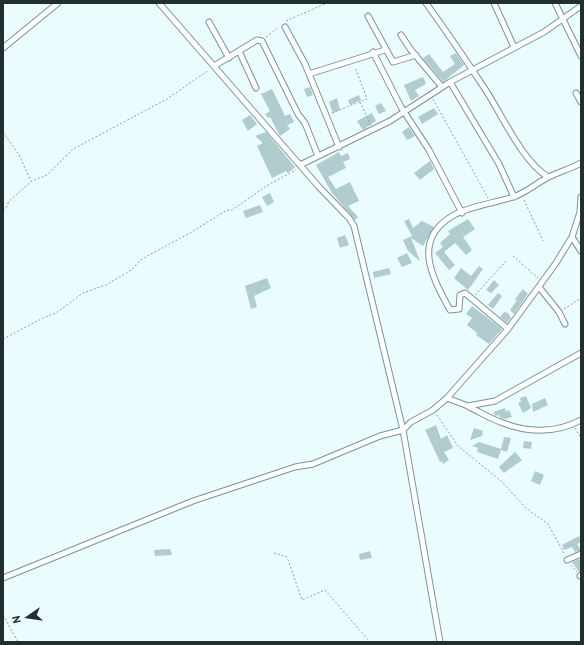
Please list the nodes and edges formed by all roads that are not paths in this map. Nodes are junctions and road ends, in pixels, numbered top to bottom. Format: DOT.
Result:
graph roads {
  1 [pos="58,3"];
  2 [pos="158,3"];
  3 [pos="426,3"];
  4 [pos="494,3"];
  5 [pos="555,3"];
  6 [pos="581,6"];
  7 [pos="368,16"];
  8 [pos="564,19"];
  9 [pos="210,22"];
  10 [pos="285,27"];
  11 [pos="401,35"];
  12 [pos="514,47"];
  13 [pos="3,48"];
  14 [pos="385,50"];
  15 [pos="239,51"];
  16 [pos="373,52"];
  17 [pos="416,55"];
  18 [pos="581,56"];
  19 [pos="229,58"];
  20 [pos="214,66"];
  21 [pos="473,70"];
  22 [pos="309,74"];
  23 [pos="450,82"];
  24 [pos="442,87"];
  25 [pos="256,88"];
  26 [pos="576,93"];
  27 [pos="581,102"];
  28 [pos="405,112"];
  29 [pos="339,147"];
  30 [pos="318,156"];
  31 [pos="581,163"];
  32 [pos="301,166"];
  33 [pos="548,177"];
  34 [pos="514,197"];
  35 [pos="581,197"];
  36 [pos="462,212"];
  37 [pos="580,212"];
  38 [pos="572,237"];
  39 [pos="581,251"];
  40 [pos="539,287"];
  41 [pos="565,324"];
  42 [pos="508,329"];
  43 [pos="581,353"];
  44 [pos="447,398"];
  45 [pos="468,406"];
  46 [pos="581,420"];
  47 [pos="404,430"];
  48 [pos="581,554"];
  49 [pos="568,560"];
  50 [pos="3,578"];
  51 [pos="440,642"];
  1 -- 13 [label="street"];
  2 -- 20 [label="street"];
  3 -- 21 [label="street"];
  4 -- 12 [label="street"];
  5 -- 8 [label="street"];
  6 -- 8 [label="street"];
  7 -- 14 [label="street"];
  8 -- 12 [label="street"];
  8 -- 18 [label="street"];
  9 -- 19 [label="street"];
  10 -- 22 [label="street"];
  11 -- 17 [label="street"];
  12 -- 21 [label="street"];
  14 -- 16 [label="street"];
  14 -- 17 [label="street"];
  15 -- 19 [label="street"];
  15 -- 25 [label="street"];
  15 -- 30 [label="street"];
  16 -- 22 [label="street"];
  16 -- 28 [label="street"];
  17 -- 24 [label="street"];
  19 -- 20 [label="street"];
  20 -- 32 [label="street"];
  21 -- 23 [label="street"];
  21 -- 33 [label="street"];
  22 -- 29 [label="street"];
  23 -- 24 [label="street"];
  23 -- 34 [label="street"];
  24 -- 28 [label="street"];
  26 -- 27 [label="street"];
  28 -- 29 [label="street"];
  28 -- 36 [label="street"];
  29 -- 30 [label="street"];
  30 -- 32 [label="street"];
  31 -- 33 [label="street"];
  32 -- 47 [label="street"];
  33 -- 34 [label="street"];
  34 -- 36 [label="street"];
  35 -- 37 [label="street"];
  36 -- 42 [label="street"];
  37 -- 38 [label="street"];
  38 -- 39 [label="street"];
  38 -- 40 [label="street"];
  40 -- 41 [label="street"];
  40 -- 42 [label="street"];
  42 -- 44 [label="street"];
  43 -- 45 [label="street"];
  44 -- 45 [label="street"];
  44 -- 47 [label="street"];
  45 -- 46 [label="street"];
  47 -- 50 [label="street"];
  47 -- 51 [label="street"];
  48 -- 49 [label="street"];
}
